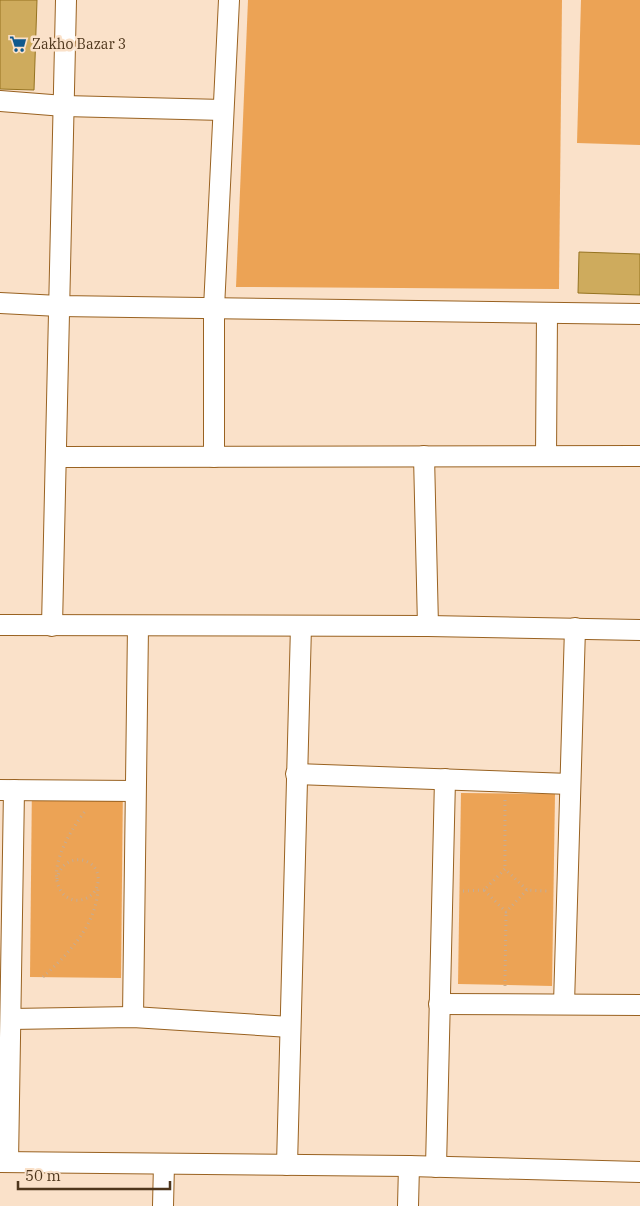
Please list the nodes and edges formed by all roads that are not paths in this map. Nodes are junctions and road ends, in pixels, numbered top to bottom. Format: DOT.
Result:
graph roads {
  1 [pos="66,0"];
  2 [pos="229,0"];
  3 [pos="0,102"];
  4 [pos="64,106"];
  5 [pos="224,110"];
  6 [pos="0,303"];
  7 [pos="59,306"];
  8 [pos="214,308"];
  9 [pos="547,313"];
  10 [pos="640,314"];
  11 [pos="424,456"];
  12 [pos="546,456"];
  13 [pos="640,456"];
  14 [pos="56,457"];
  15 [pos="214,457"];
  16 [pos="0,626"];
  17 [pos="52,626"];
  18 [pos="138,626"];
  19 [pos="301,626"];
  20 [pos="428,626"];
  21 [pos="575,628"];
  22 [pos="640,630"];
  23 [pos="296,774"];
  24 [pos="445,779"];
  25 [pos="570,784"];
  26 [pos="7,790"];
  27 [pos="135,791"];
  28 [pos="439,1004"];
  29 [pos="564,1004"];
  30 [pos="640,1005"];
  31 [pos="133,1017"];
  32 [pos="11,1019"];
  33 [pos="290,1027"];
  34 [pos="4,1162"];
  35 [pos="164,1164"];
  36 [pos="286,1165"];
  37 [pos="409,1166"];
  38 [pos="436,1167"];
  39 [pos="640,1172"];
  40 [pos="163,1206"];
  41 [pos="408,1206"];
  1 -- 4 [label="street"];
  2 -- 5 [label="street"];
  3 -- 4 [label="street"];
  4 -- 5 [label="street"];
  4 -- 7 [label="street"];
  5 -- 8 [label="street"];
  6 -- 7 [label="street"];
  7 -- 8 [label="street"];
  7 -- 14 [label="street"];
  8 -- 9 [label="street"];
  8 -- 15 [label="street"];
  9 -- 10 [label="street"];
  9 -- 12 [label="street"];
  11 -- 12 [label="street"];
  11 -- 15 [label="street"];
  11 -- 20 [label="street"];
  12 -- 13 [label="street"];
  14 -- 15 [label="street"];
  14 -- 17 [label="street"];
  16 -- 17 [label="street"];
  17 -- 18 [label="street"];
  18 -- 19 [label="street"];
  18 -- 27 [label="street"];
  19 -- 20 [label="street"];
  19 -- 23 [label="street"];
  20 -- 21 [label="street"];
  21 -- 22 [label="street"];
  21 -- 25 [label="street"];
  23 -- 24 [label="street"];
  23 -- 33 [label="street"];
  24 -- 25 [label="street"];
  24 -- 28 [label="street"];
  25 -- 29 [label="street"];
  26 -- 27 [label="street"];
  26 -- 32 [label="street"];
  27 -- 31 [label="street"];
  28 -- 29 [label="street"];
  28 -- 38 [label="street"];
  29 -- 30 [label="street"];
  31 -- 32 [label="street"];
  31 -- 33 [label="street"];
  32 -- 34 [label="street"];
  33 -- 36 [label="street"];
  34 -- 35 [label="street"];
  35 -- 36 [label="street"];
  35 -- 40 [label="street"];
  36 -- 37 [label="street"];
  37 -- 38 [label="street"];
  37 -- 41 [label="street"];
  38 -- 39 [label="street"];
}
